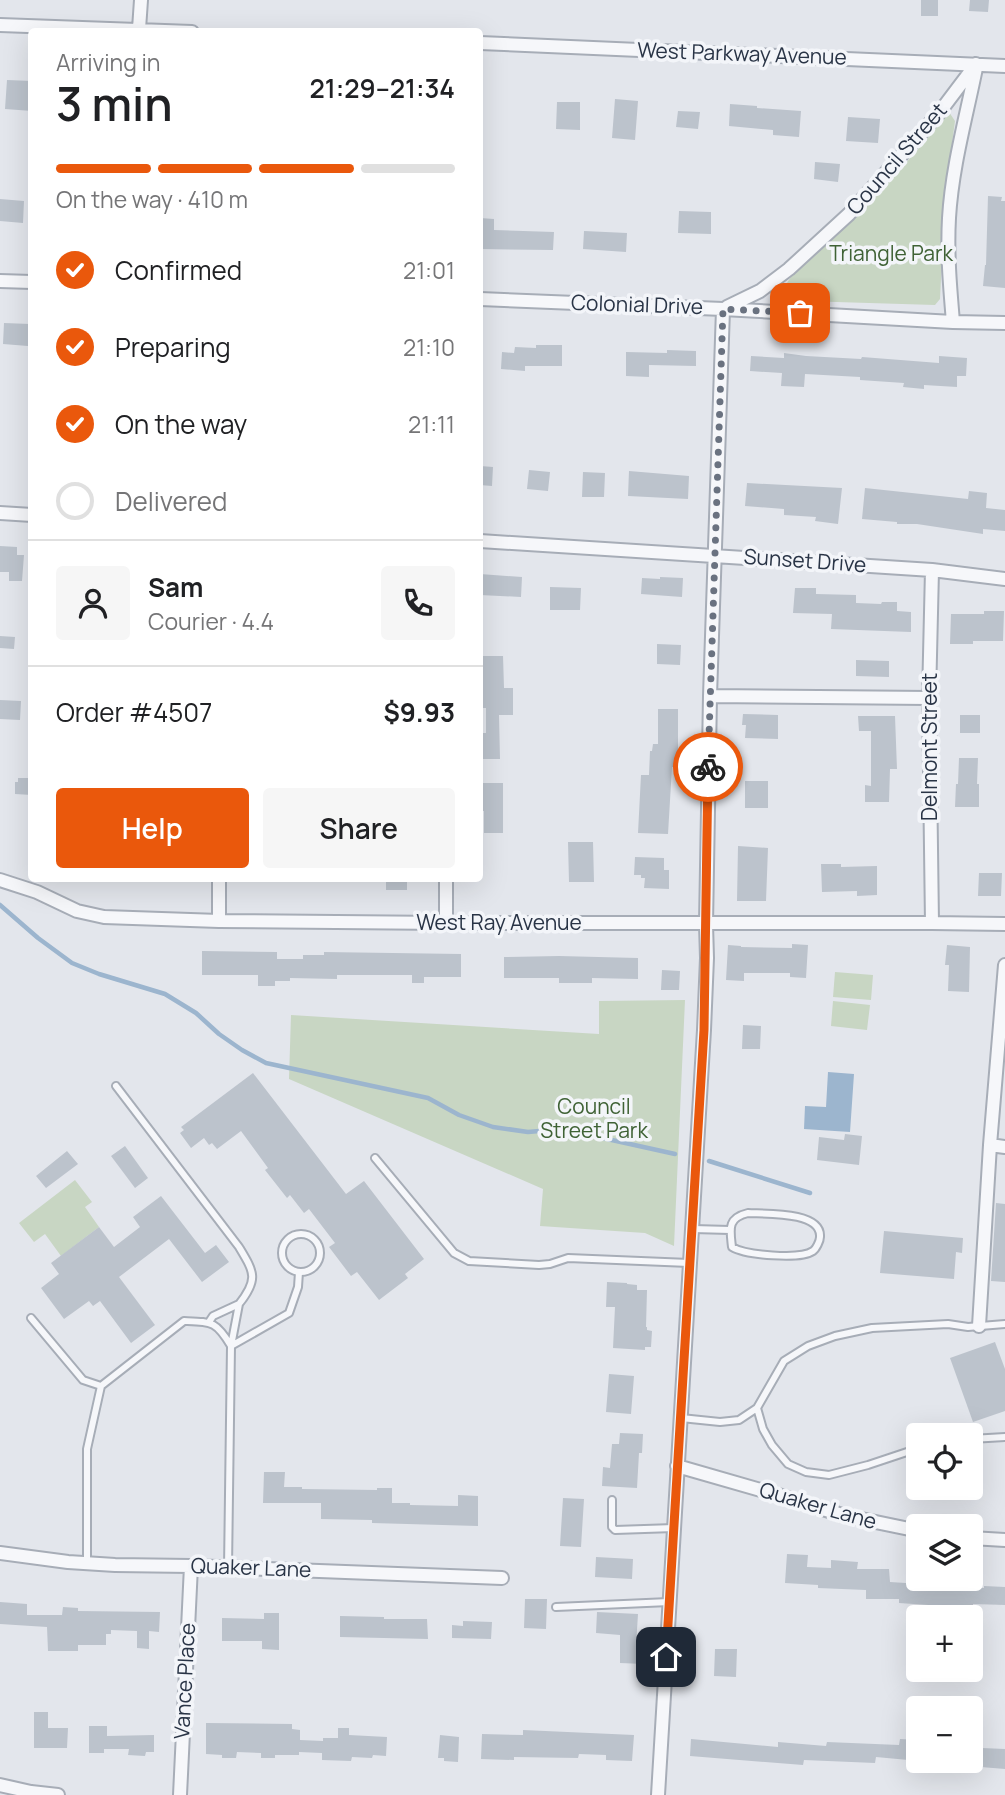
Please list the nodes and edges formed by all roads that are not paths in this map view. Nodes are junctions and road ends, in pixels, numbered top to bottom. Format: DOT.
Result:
graph roads {
  1 [pos="141,0"];
  2 [pos="0,25"];
  3 [pos="104,28"];
  4 [pos="139,28"];
  5 [pos="483,43"];
  6 [pos="976,64"];
  7 [pos="1005,66"];
  8 [pos="0,281"];
  9 [pos="28,282"];
  10 [pos="483,299"];
  11 [pos="723,309"];
  12 [pos="953,322"];
  13 [pos="1005,323"];
  14 [pos="0,513"];
  15 [pos="28,515"];
  16 [pos="483,541"];
  17 [pos="715,555"];
  18 [pos="932,570"];
  19 [pos="1005,579"];
  20 [pos="710,696"];
  21 [pos="929,698"];
  22 [pos="0,880"];
  23 [pos="219,882"];
  24 [pos="446,882"];
  25 [pos="219,921"];
  26 [pos="446,923"];
  27 [pos="932,923"];
  28 [pos="706,924"];
  29 [pos="1005,925"];
  30 [pos="1005,965"];
  31 [pos="1004,980"];
  32 [pos="116,1086"];
  33 [pos="990,1145"];
  34 [pos="1005,1147"];
  35 [pos="375,1158"];
  36 [pos="693,1229"];
  37 [pos="730,1230"];
  38 [pos="691,1263"];
  39 [pos="299,1272"];
  40 [pos="239,1304"];
  41 [pos="31,1318"];
  42 [pos="209,1322"];
  43 [pos="1005,1324"];
  44 [pos="979,1326"];
  45 [pos="232,1346"];
  46 [pos="101,1386"];
  47 [pos="757,1408"];
  48 [pos="681,1418"];
  49 [pos="1005,1437"];
  50 [pos="983,1438"];
  51 [pos="906,1452"];
  52 [pos="677,1466"];
  53 [pos="612,1500"];
  54 [pos="674,1528"];
  55 [pos="906,1528"];
  56 [pos="983,1539"];
  57 [pos="1005,1540"];
  58 [pos="0,1553"];
  59 [pos="87,1563"];
  60 [pos="191,1566"];
  61 [pos="228,1567"];
  62 [pos="502,1578"];
  63 [pos="669,1602"];
  64 [pos="555,1607"];
  65 [pos="0,1785"];
  66 [pos="58,1795"];
  67 [pos="180,1795"];
  68 [pos="658,1795"];
  1 -- 4 [label="street"];
  2 -- 3 [label="street"];
  5 -- 6 [label="street, West Parkway Avenue"];
  6 -- 7 [label="street, West Parkway Avenue"];
  6 -- 11 [label="street, Council Street"];
  6 -- 12 [label="street"];
  8 -- 9 [label="street"];
  10 -- 11 [label="street, Colonial Drive"];
  11 -- 12 [label="street, Colonial Drive"];
  11 -- 17 [label="street"];
  12 -- 13 [label="street, Colonial Drive"];
  14 -- 15 [label="street"];
  16 -- 17 [label="street, Sunset Drive"];
  17 -- 18 [label="street, Sunset Drive"];
  17 -- 20 [label="street"];
  18 -- 19 [label="street, Sunset Drive"];
  18 -- 21 [label="street, Delmont Street"];
  20 -- 21 [label="street"];
  20 -- 28 [label="street"];
  21 -- 27 [label="street, Delmont Street"];
  22 -- 25 [label="street, West Ray Avenue"];
  23 -- 25 [label="street"];
  24 -- 26 [label="street"];
  25 -- 26 [label="street, West Ray Avenue"];
  26 -- 28 [label="street, West Ray Avenue"];
  27 -- 28 [label="street, West Ray Avenue"];
  27 -- 29 [label="street, West Ray Avenue"];
  28 -- 36 [label="street"];
  30 -- 31 [label="street"];
  31 -- 33 [label="street"];
  32 -- 40 [label="lane"];
  33 -- 34 [label="street"];
  33 -- 44 [label="street"];
  35 -- 38 [label="lane"];
  36 -- 37 [label="lane"];
  36 -- 38 [label="street"];
  37 -- 37 [label="lane"];
  38 -- 48 [label="street"];
  39 -- 39 [label="lane"];
  39 -- 45 [label="lane"];
  40 -- 42 [label="lane"];
  40 -- 45 [label="lane"];
  41 -- 46 [label="lane"];
  42 -- 45 [label="lane"];
  42 -- 46 [label="lane"];
  43 -- 44 [label="lane"];
  44 -- 47 [label="lane"];
  45 -- 61 [label="lane"];
  46 -- 59 [label="lane"];
  47 -- 48 [label="lane"];
  47 -- 51 [label="lane"];
  48 -- 52 [label="street"];
  49 -- 50 [label="lane"];
  52 -- 54 [label="street"];
  52 -- 55 [label="street, Quaker Lane"];
  53 -- 54 [label="lane"];
  54 -- 63 [label="street"];
  56 -- 57 [label="street"];
  58 -- 59 [label="street, Quaker Lane"];
  59 -- 60 [label="street, Quaker Lane"];
  60 -- 61 [label="street, Quaker Lane"];
  60 -- 67 [label="street, Vance Place"];
  61 -- 62 [label="street, Quaker Lane"];
  63 -- 64 [label="lane"];
  63 -- 68 [label="street"];
  65 -- 66 [label="street"];
}
